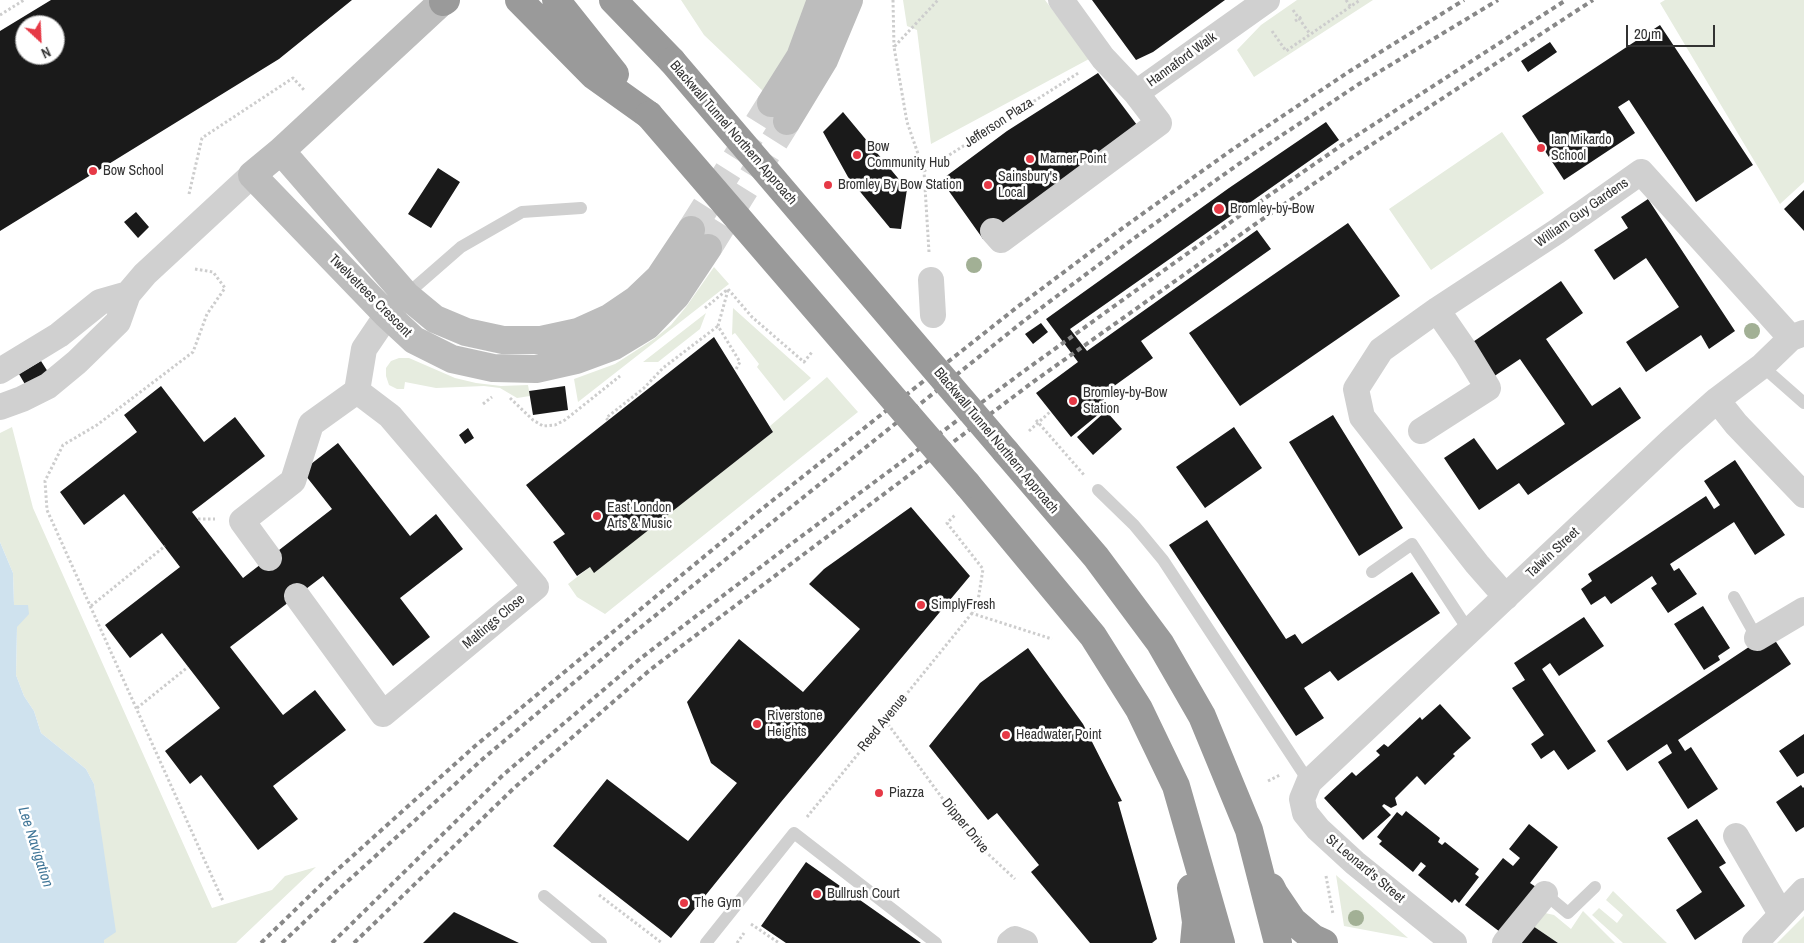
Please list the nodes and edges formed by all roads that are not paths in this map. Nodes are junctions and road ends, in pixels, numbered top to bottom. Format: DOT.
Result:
graph roads {
  1 [pos="556,0"];
  2 [pos="613,0"];
  3 [pos="637,0"];
  4 [pos="821,0"];
  5 [pos="849,0"];
  6 [pos="1061,0"];
  7 [pos="444,1"];
  8 [pos="521,3"];
  9 [pos="1271,5"];
  10 [pos="672,61"];
  11 [pos="1136,93"];
  12 [pos="649,116"];
  13 [pos="281,151"];
  14 [pos="252,174"];
  15 [pos="581,208"];
  16 [pos="993,231"];
  17 [pos="931,280"];
  18 [pos="128,294"];
  19 [pos="406,295"];
  20 [pos="1438,310"];
  21 [pos="386,315"];
  22 [pos="934,315"];
  23 [pos="1798,336"];
  24 [pos="1762,366"];
  25 [pos="0,371"];
  26 [pos="358,391"];
  27 [pos="1717,400"];
  28 [pos="1804,403"];
  29 [pos="0,407"];
  30 [pos="1421,431"];
  31 [pos="1098,490"];
  32 [pos="1804,495"];
  33 [pos="269,558"];
  34 [pos="1372,572"];
  35 [pos="297,596"];
  36 [pos="1506,597"];
  37 [pos="1734,597"];
  38 [pos="1804,610"];
  39 [pos="1469,631"];
  40 [pos="1757,638"];
  41 [pos="1309,782"];
  42 [pos="1176,786"];
  43 [pos="1249,830"];
  44 [pos="1736,836"];
  45 [pos="1595,887"];
  46 [pos="1804,891"];
  47 [pos="1545,894"];
  48 [pos="544,896"];
  49 [pos="1782,914"];
  50 [pos="1329,933"];
  51 [pos="1193,936"];
  52 [pos="601,943"];
  53 [pos="706,943"];
  54 [pos="936,943"];
  55 [pos="1010,943"];
  56 [pos="1025,943"];
  57 [pos="1221,943"];
  58 [pos="1278,943"];
  59 [pos="1454,943"];
  60 [pos="1505,943"];
  61 [pos="1755,943"];
  1 -- 12 [label="highway"];
  2 -- 10 [label="highway, Blackwall Tunnel Northern Approach"];
  3 -- 10 [label="highway"];
  4 -- 5 [label="street"];
  6 -- 11 [label="street, Hannaford Walk"];
  7 -- 13 [label="street"];
  8 -- 12 [label="highway"];
  9 -- 11 [label="street, Hannaford Walk"];
  10 -- 43 [label="highway, Blackwall Tunnel Northern Approach, bridge"];
  11 -- 16 [label="street"];
  12 -- 42 [label="highway, bridge"];
  13 -- 14 [label="street"];
  13 -- 19 [label="street, Twelvetrees Crescent"];
  14 -- 18 [label="street"];
  14 -- 21 [label="street, Twelvetrees Crescent"];
  15 -- 19 [label="lane"];
  17 -- 22 [label="street"];
  18 -- 25 [label="street"];
  18 -- 29 [label="street"];
  19 -- 21 [label="street"];
  19 -- 21 [label="street, Twelvetrees Crescent"];
  20 -- 23 [label="street, William Guy Gardens"];
  20 -- 30 [label="street"];
  20 -- 36 [label="street, William Guy Gardens"];
  21 -- 26 [label="street"];
  23 -- 24 [label="street, Talwin Street"];
  24 -- 27 [label="street, Talwin Street"];
  24 -- 28 [label="lane"];
  26 -- 33 [label="street"];
  26 -- 35 [label="street, Maltings Close"];
  27 -- 32 [label="street"];
  27 -- 36 [label="street, Talwin Street"];
  31 -- 41 [label="lane"];
  34 -- 39 [label="lane"];
  36 -- 39 [label="street, Talwin Street"];
  37 -- 40 [label="lane"];
  38 -- 40 [label="street"];
  39 -- 41 [label="street, Talwin Street"];
  41 -- 59 [label="street, St Leonard's Street"];
  42 -- 51 [label="highway"];
  42 -- 57 [label="highway"];
  43 -- 50 [label="highway"];
  43 -- 58 [label="highway, Blackwall Tunnel Northern Approach"];
  44 -- 49 [label="street"];
  45 -- 47 [label="lane"];
  46 -- 49 [label="street"];
  47 -- 60 [label="street"];
  48 -- 52 [label="lane"];
  49 -- 61 [label="street"];
  53 -- 54 [label="lane"];
  55 -- 56 [label="street"];
}
